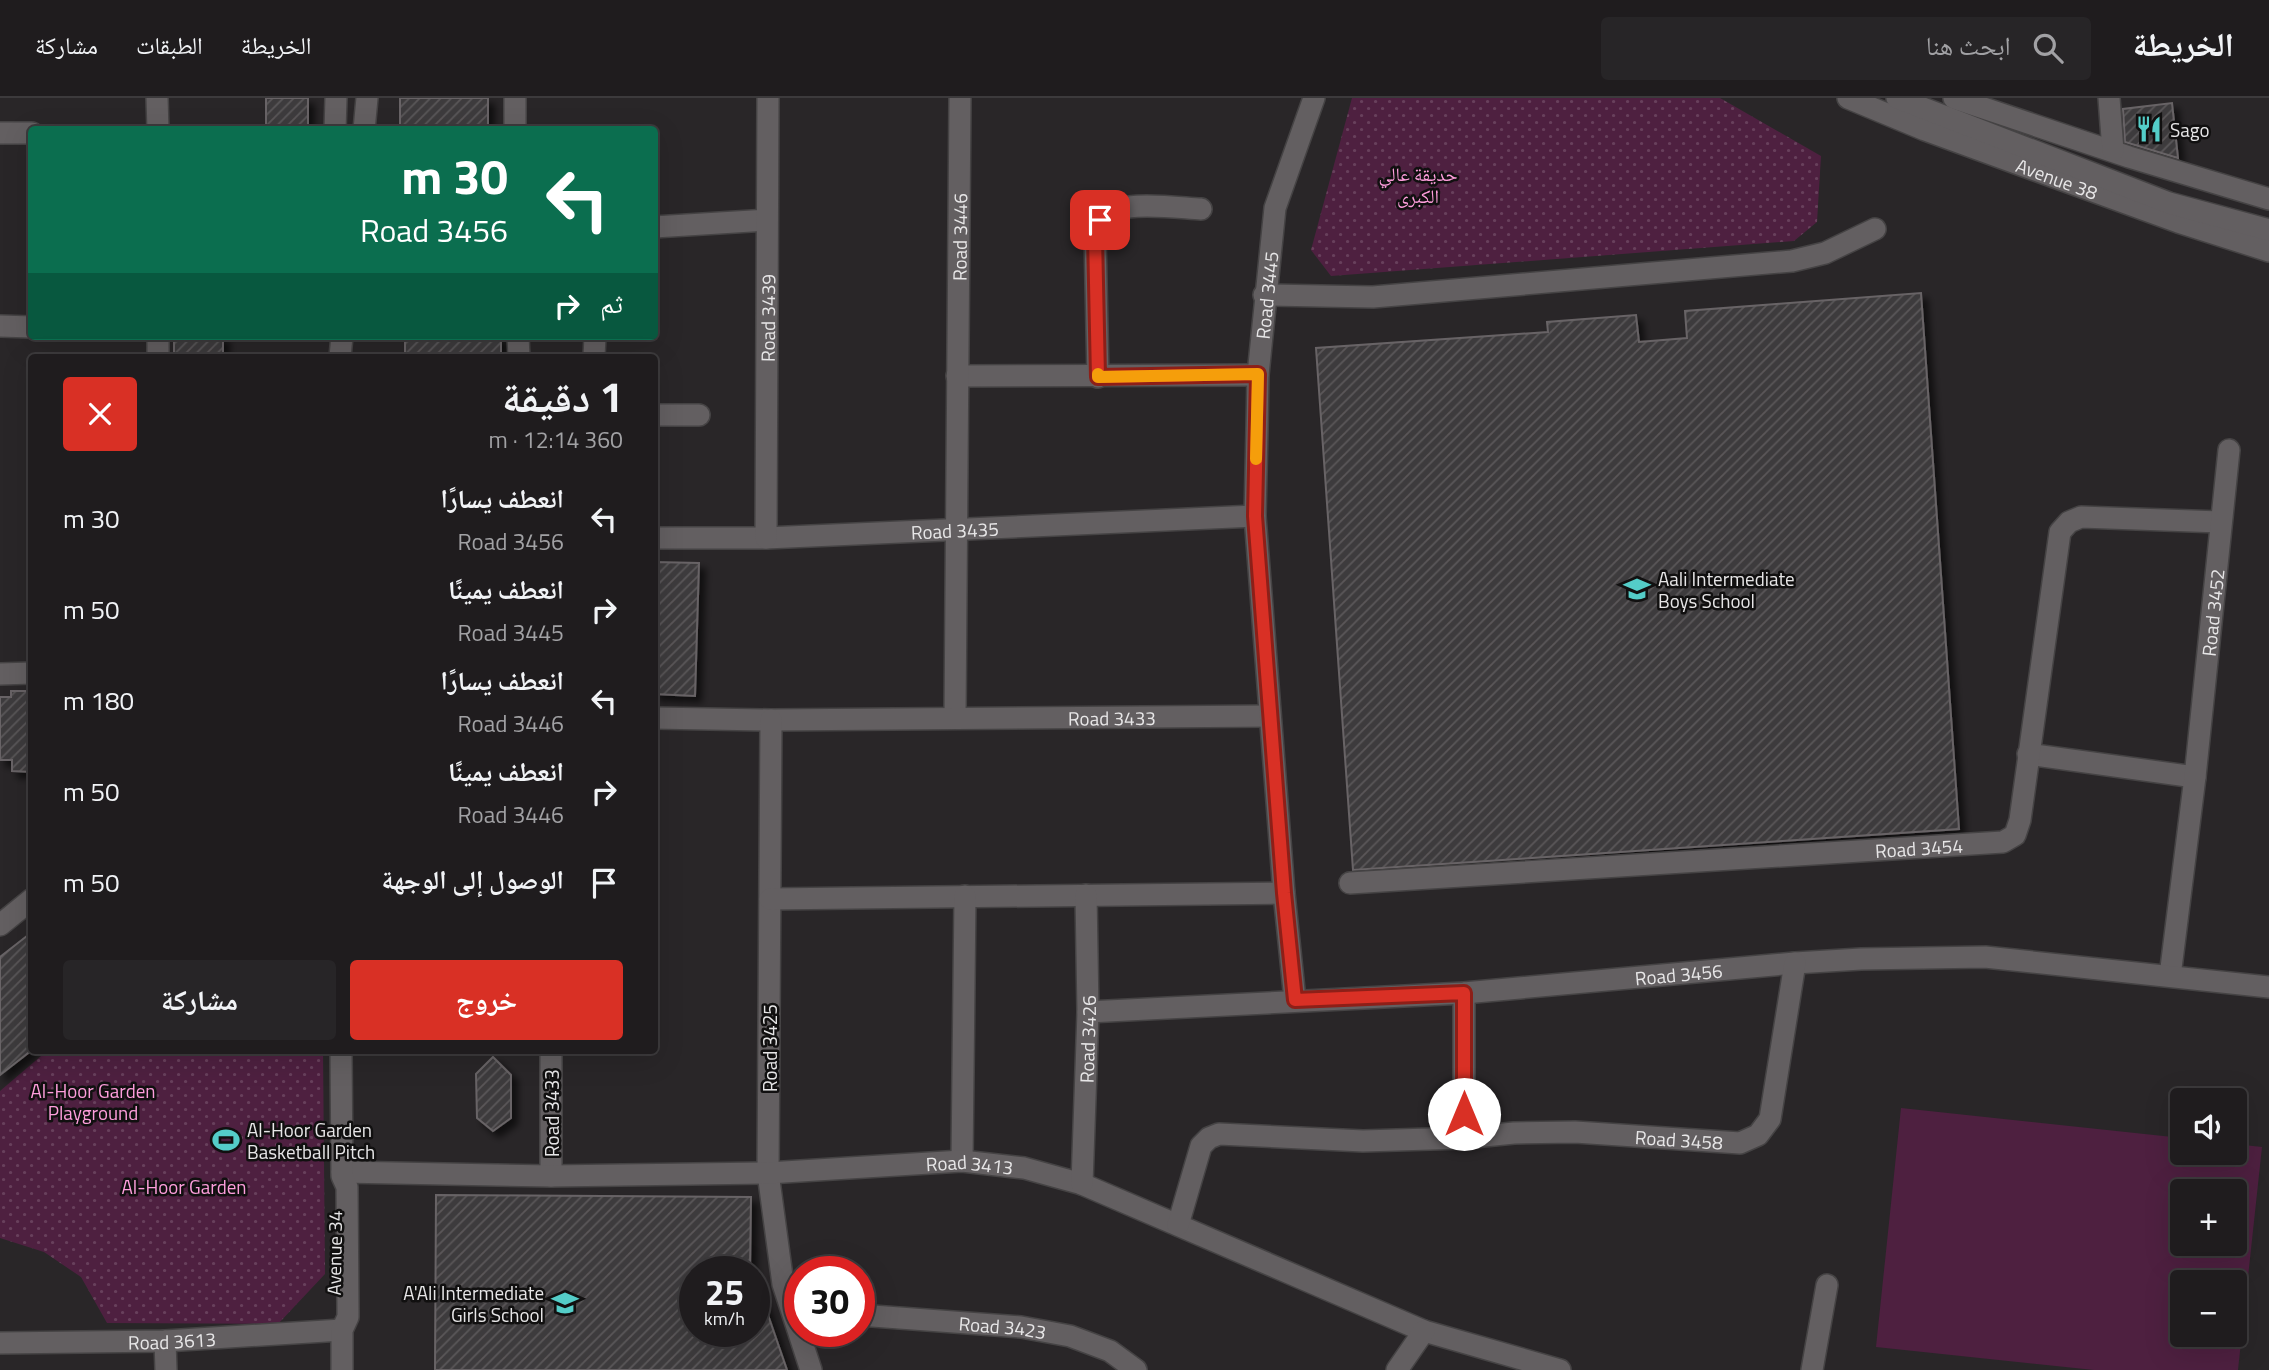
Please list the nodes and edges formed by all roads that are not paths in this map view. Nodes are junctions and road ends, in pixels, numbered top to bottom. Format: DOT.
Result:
graph roads {
  1 [pos="158,98"];
  2 [pos="336,98"];
  3 [pos="367,98"];
  4 [pos="515,98"];
  5 [pos="768,98"];
  6 [pos="960,98"];
  7 [pos="1314,98"];
  8 [pos="1848,98"];
  9 [pos="1898,98"];
  10 [pos="1954,98"];
  11 [pos="2109,98"];
  12 [pos="158,126"];
  13 [pos="335,126"];
  14 [pos="364,126"];
  15 [pos="515,126"];
  16 [pos="0,133"];
  17 [pos="28,133"];
  18 [pos="2121,154"];
  19 [pos="2092,173"];
  20 [pos="2269,199"];
  21 [pos="1201,209"];
  22 [pos="767,220"];
  23 [pos="658,227"];
  24 [pos="1875,229"];
  25 [pos="2269,230"];
  26 [pos="2269,251"];
  27 [pos="1264,295"];
  28 [pos="0,326"];
  29 [pos="28,327"];
  30 [pos="1258,374"];
  31 [pos="957,376"];
  32 [pos="1098,377"];
  33 [pos="658,415"];
  34 [pos="699,415"];
  35 [pos="2229,450"];
  36 [pos="1255,516"];
  37 [pos="2220,522"];
  38 [pos="957,530"];
  39 [pos="658,538"];
  40 [pos="766,538"];
  41 [pos="28,673"];
  42 [pos="0,674"];
  43 [pos="1270,716"];
  44 [pos="955,717"];
  45 [pos="658,718"];
  46 [pos="771,720"];
  47 [pos="2028,754"];
  48 [pos="2195,777"];
  49 [pos="1350,883"];
  50 [pos="1284,893"];
  51 [pos="1086,895"];
  52 [pos="965,896"];
  53 [pos="770,899"];
  54 [pos="28,902"];
  55 [pos="0,925"];
  56 [pos="1795,963"];
  57 [pos="2170,976"];
  58 [pos="2269,987"];
  59 [pos="1464,993"];
  60 [pos="1295,1000"];
  61 [pos="1088,1012"];
  62 [pos="341,1054"];
  63 [pos="551,1054"];
  64 [pos="1464,1138"];
  65 [pos="962,1161"];
  66 [pos="768,1173"];
  67 [pos="342,1174"];
  68 [pos="551,1176"];
  69 [pos="1082,1184"];
  70 [pos="1178,1225"];
  71 [pos="1827,1285"];
  72 [pos="784,1286"];
  73 [pos="875,1316"];
  74 [pos="342,1330"];
  75 [pos="1424,1331"];
  76 [pos="166,1341"];
  77 [pos="0,1343"];
  78 [pos="805,1347"];
  79 [pos="166,1370"];
  80 [pos="342,1370"];
  81 [pos="811,1370"];
  82 [pos="1136,1370"];
  83 [pos="1397,1370"];
  84 [pos="1558,1370"];
  85 [pos="1812,1370"];
  1 -- 12 [label="street"];
  2 -- 13 [label="street"];
  3 -- 14 [label="street"];
  4 -- 15 [label="street"];
  5 -- 22 [label="street, Road 3439"];
  6 -- 31 [label="street, Road 3446"];
  7 -- 27 [label="street, Road 3445"];
  8 -- 26 [label="street, Avenue 38"];
  9 -- 19 [label="street, Avenue 38"];
  10 -- 18 [label="street"];
  11 -- 18 [label="street"];
  16 -- 17 [label="street"];
  18 -- 19 [label="street"];
  18 -- 20 [label="street"];
  19 -- 25 [label="street, Avenue 38"];
  21 -- 32 [label="street"];
  22 -- 23 [label="street"];
  22 -- 40 [label="street, Road 3439"];
  24 -- 27 [label="street"];
  27 -- 30 [label="street, Road 3445"];
  28 -- 29 [label="street"];
  30 -- 32 [label="street"];
  30 -- 36 [label="street, Road 3445"];
  31 -- 32 [label="street"];
  31 -- 38 [label="street, Road 3446"];
  33 -- 34 [label="street"];
  35 -- 37 [label="street, Road 3452"];
  36 -- 38 [label="street, Road 3435"];
  36 -- 43 [label="street, Road 3445"];
  37 -- 47 [label="street, Road 3454"];
  37 -- 48 [label="street, Road 3452"];
  38 -- 40 [label="street, Road 3435"];
  38 -- 44 [label="street"];
  39 -- 40 [label="street, Road 3435"];
  41 -- 42 [label="street"];
  43 -- 44 [label="street, Road 3433"];
  43 -- 50 [label="street, Road 3445"];
  44 -- 46 [label="street, Road 3433"];
  45 -- 46 [label="street, Road 3433"];
  46 -- 53 [label="street, Road 3425"];
  47 -- 48 [label="street"];
  47 -- 49 [label="street, Road 3454"];
  48 -- 57 [label="street, Road 3452"];
  50 -- 51 [label="street"];
  50 -- 60 [label="street, Road 3445"];
  51 -- 52 [label="street"];
  51 -- 61 [label="street, Road 3426"];
  52 -- 53 [label="street"];
  52 -- 65 [label="street"];
  53 -- 66 [label="street, Road 3425"];
  54 -- 55 [label="street"];
  56 -- 57 [label="street, Road 3456"];
  56 -- 59 [label="street, Road 3456"];
  56 -- 64 [label="street, Road 3458"];
  57 -- 58 [label="street, Road 3456"];
  59 -- 60 [label="street, Road 3456"];
  59 -- 64 [label="street"];
  60 -- 61 [label="street, Road 3456"];
  61 -- 69 [label="street, Road 3426"];
  62 -- 67 [label="street, Avenue 34"];
  63 -- 68 [label="street, Road 3433"];
  64 -- 70 [label="street, Road 3458"];
  65 -- 66 [label="street, Road 3413"];
  65 -- 69 [label="street, Road 3413"];
  66 -- 68 [label="street, Road 3413"];
  66 -- 72 [label="street, Road 3425"];
  67 -- 68 [label="street, Road 3413"];
  67 -- 74 [label="street, Avenue 34"];
  69 -- 70 [label="street, Road 3413"];
  70 -- 75 [label="street, Road 3413"];
  71 -- 85 [label="street"];
  73 -- 82 [label="street, Road 3423"];
  74 -- 76 [label="street, Road 3613"];
  74 -- 80 [label="street, Avenue 34"];
  75 -- 83 [label="street"];
  75 -- 84 [label="street, Road 3413"];
  76 -- 77 [label="street, Road 3613"];
  76 -- 79 [label="street"];
  78 -- 81 [label="street, Road 3425"];
}
